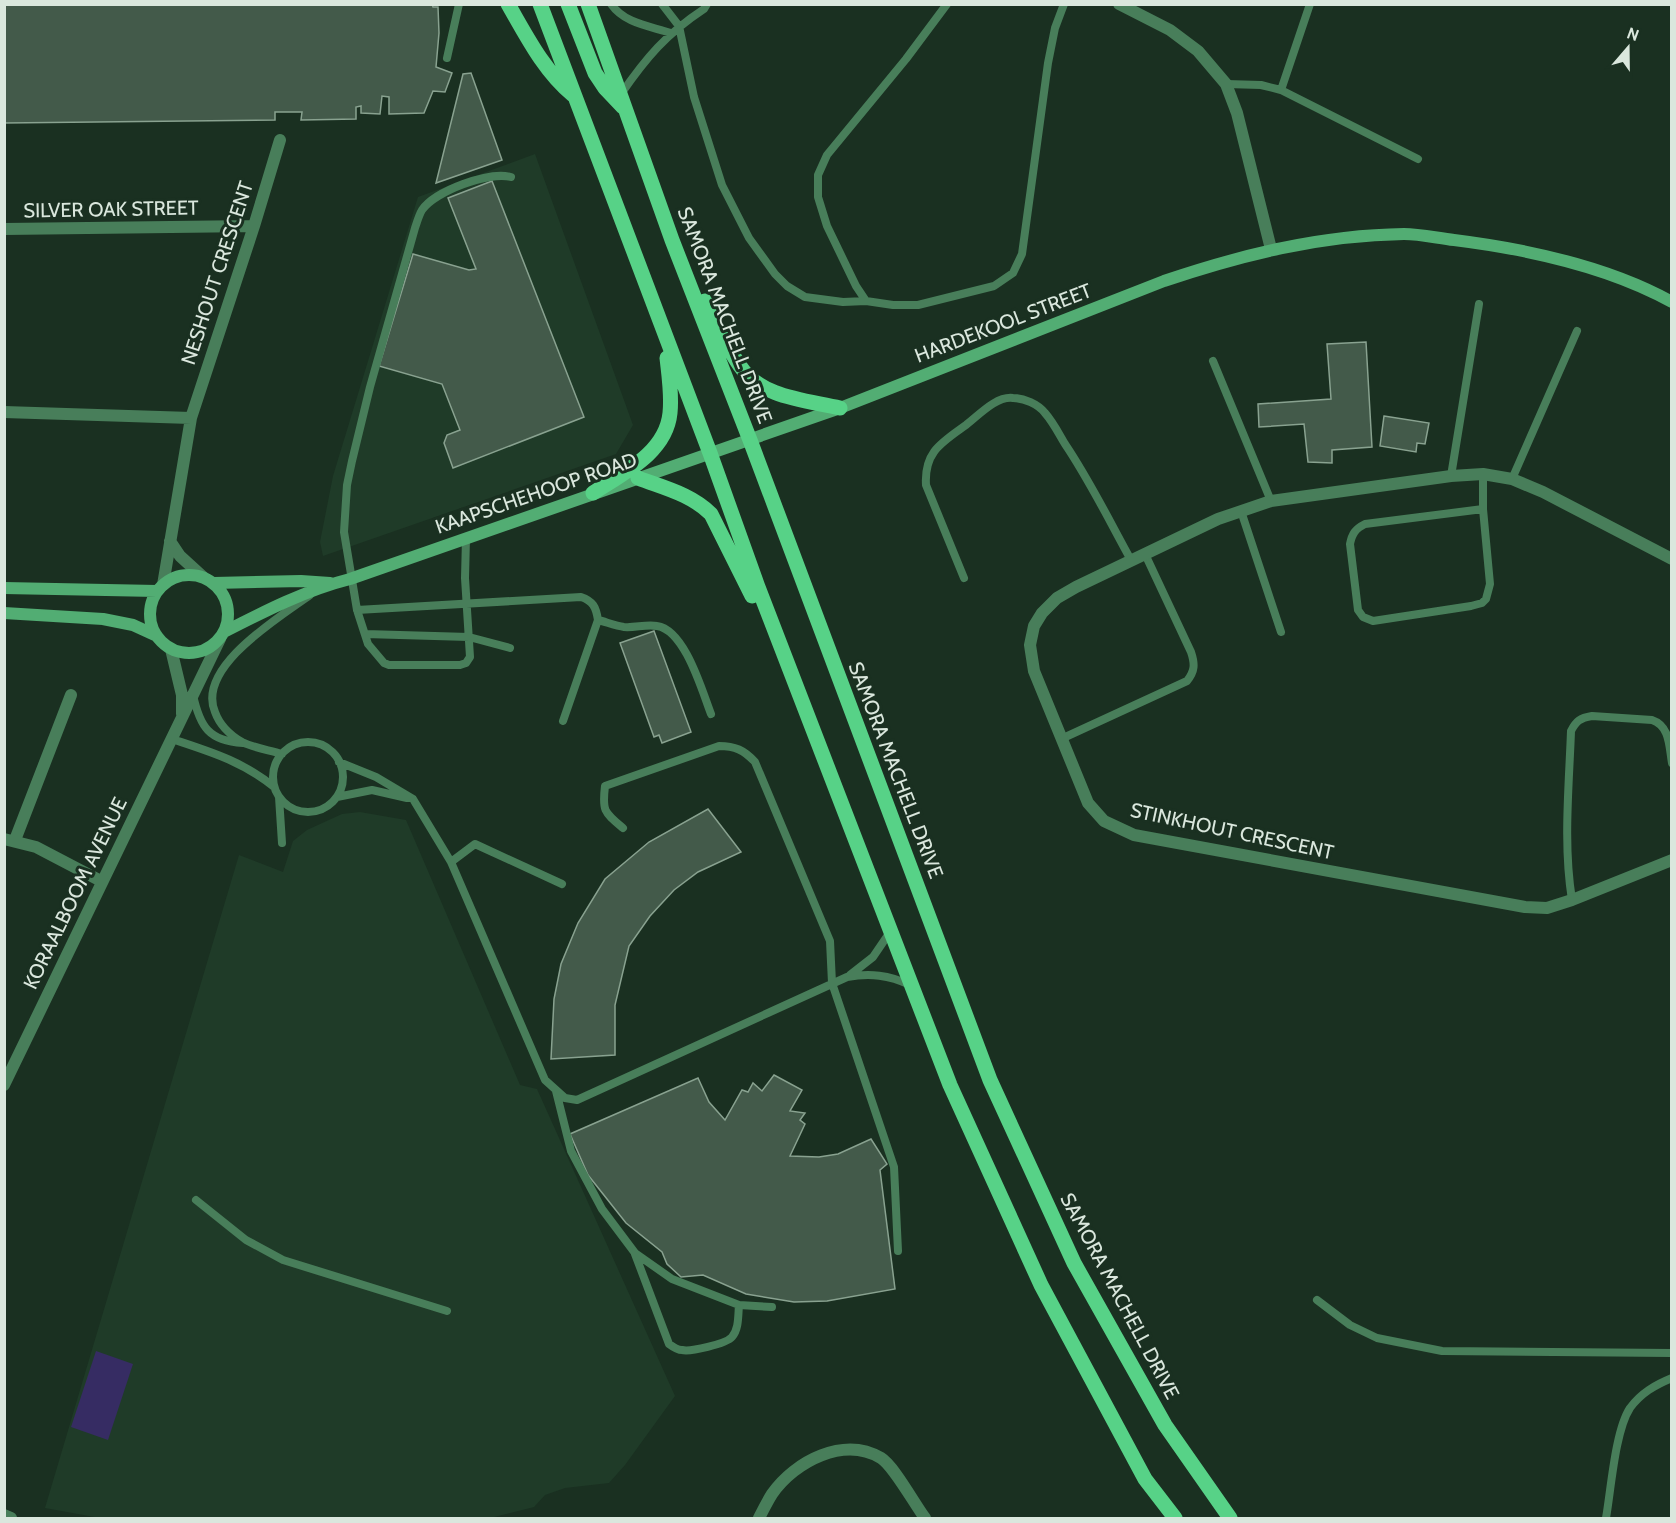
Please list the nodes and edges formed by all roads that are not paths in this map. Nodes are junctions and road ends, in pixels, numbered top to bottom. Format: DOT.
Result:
graph roads {
  1 [pos="459,4"];
  2 [pos="508,4"];
  3 [pos="540,4"];
  4 [pos="568,4"];
  5 [pos="588,4"];
  6 [pos="612,4"];
  7 [pos="662,4"];
  8 [pos="706,4"];
  9 [pos="947,4"];
  10 [pos="1064,4"];
  11 [pos="1119,4"];
  12 [pos="1310,4"];
  13 [pos="679,26"];
  14 [pos="671,33"];
  15 [pos="447,58"];
  16 [pos="1226,84"];
  17 [pos="1281,90"];
  18 [pos="621,94"];
  19 [pos="575,97"];
  20 [pos="627,111"];
  21 [pos="280,140"];
  22 [pos="1418,159"];
  23 [pos="512,177"];
  24 [pos="254,226"];
  25 [pos="4,230"];
  26 [pos="672,240"];
  27 [pos="1272,249"];
  28 [pos="866,301"];
  29 [pos="1671,302"];
  30 [pos="1479,304"];
  31 [pos="1577,331"];
  32 [pos="666,337"];
  33 [pos="1213,361"];
  34 [pos="840,408"];
  35 [pos="4,412"];
  36 [pos="191,418"];
  37 [pos="750,440"];
  38 [pos="710,453"];
  39 [pos="1483,474"];
  40 [pos="1451,476"];
  41 [pos="638,478"];
  42 [pos="1512,479"];
  43 [pos="593,493"];
  44 [pos="1271,501"];
  45 [pos="1483,508"];
  46 [pos="1241,511"];
  47 [pos="466,538"];
  48 [pos="170,541"];
  49 [pos="1145,554"];
  50 [pos="1671,559"];
  51 [pos="1131,561"];
  52 [pos="964,578"];
  53 [pos="351,579"];
  54 [pos="208,580"];
  55 [pos="334,583"];
  56 [pos="4,588"];
  57 [pos="160,588"];
  58 [pos="318,590"];
  59 [pos="467,603"];
  60 [pos="357,610"];
  61 [pos="4,613"];
  62 [pos="598,620"];
  63 [pos="1281,632"];
  64 [pos="365,634"];
  65 [pos="157,636"];
  66 [pos="222,636"];
  67 [pos="468,637"];
  68 [pos="510,648"];
  69 [pos="171,649"];
  70 [pos="71,695"];
  71 [pos="193,695"];
  72 [pos="801,696"];
  73 [pos="711,714"];
  74 [pos="182,718"];
  75 [pos="563,720"];
  76 [pos="1669,733"];
  77 [pos="172,739"];
  78 [pos="1061,739"];
  79 [pos="243,743"];
  80 [pos="282,754"];
  81 [pos="339,762"];
  82 [pos="1671,763"];
  83 [pos="274,787"];
  84 [pos="336,796"];
  85 [pos="279,797"];
  86 [pos="413,799"];
  87 [pos="623,828"];
  88 [pos="10,840"];
  89 [pos="282,843"];
  90 [pos="1671,860"];
  91 [pos="451,862"];
  92 [pos="101,881"];
  93 [pos="562,884"];
  94 [pos="1572,900"];
  95 [pos="890,932"];
  96 [pos="847,977"];
  97 [pos="832,983"];
  98 [pos="910,985"];
  99 [pos="4,1085"];
  100 [pos="556,1091"];
  101 [pos="196,1200"];
  102 [pos="898,1251"];
  103 [pos="635,1253"];
  104 [pos="1317,1300"];
  105 [pos="740,1305"];
  106 [pos="772,1307"];
  107 [pos="447,1311"];
  108 [pos="1671,1353"];
  109 [pos="1671,1378"];
  110 [pos="4,1515"];
  111 [pos="11,1518"];
  112 [pos="759,1518"];
  113 [pos="925,1518"];
  114 [pos="1175,1518"];
  115 [pos="1230,1518"];
  116 [pos="1606,1518"];
  1 -- 15 [label="lane"];
  2 -- 19 [label="main road"];
  3 -- 19 [label="main road"];
  4 -- 20 [label="main road"];
  5 -- 18 [label="main road, SAMORA MACHELL DRIVE"];
  6 -- 14 [label="lane"];
  7 -- 13 [label="lane"];
  8 -- 13 [label="lane"];
  9 -- 28 [label="lane"];
  10 -- 28 [label="lane"];
  11 -- 16 [label="street"];
  12 -- 17 [label="lane"];
  13 -- 14 [label="lane"];
  13 -- 28 [label="lane"];
  14 -- 18 [label="lane"];
  16 -- 17 [label="lane"];
  16 -- 27 [label="street"];
  17 -- 22 [label="lane"];
  18 -- 20 [label="main road, SAMORA MACHELL DRIVE"];
  19 -- 32 [label="main road"];
  20 -- 26 [label="main road, SAMORA MACHELL DRIVE"];
  21 -- 24 [label="street, NESHOUT CRESCENT"];
  23 -- 53 [label="lane"];
  24 -- 25 [label="street, SILVER OAK STREET"];
  24 -- 36 [label="street, NESHOUT CRESCENT"];
  26 -- 34 [label="main road"];
  26 -- 37 [label="main road, SAMORA MACHELL DRIVE"];
  27 -- 29 [label="main road, HARDEKOOL STREET"];
  27 -- 34 [label="main road, HARDEKOOL STREET"];
  30 -- 40 [label="lane"];
  31 -- 42 [label="lane"];
  32 -- 38 [label="main road"];
  32 -- 43 [label="main road"];
  33 -- 44 [label="lane"];
  34 -- 37 [label="main road, HARDEKOOL STREET"];
  35 -- 36 [label="street"];
  36 -- 48 [label="street, NESHOUT CRESCENT"];
  37 -- 38 [label="main road, KAAPSCHEHOOP ROAD"];
  37 -- 115 [label="main road, SAMORA MACHELL DRIVE"];
  38 -- 41 [label="main road, KAAPSCHEHOOP ROAD"];
  38 -- 72 [label="main road"];
  39 -- 40 [label="street, STINKHOUT CRESCENT"];
  39 -- 42 [label="street, STINKHOUT CRESCENT"];
  39 -- 45 [label="lane"];
  40 -- 44 [label="street, STINKHOUT CRESCENT"];
  41 -- 43 [label="main road, KAAPSCHEHOOP ROAD"];
  41 -- 72 [label="main road"];
  42 -- 50 [label="street, STINKHOUT CRESCENT"];
  43 -- 47 [label="main road, KAAPSCHEHOOP ROAD"];
  44 -- 46 [label="street, STINKHOUT CRESCENT"];
  45 -- 45 [label="lane"];
  46 -- 49 [label="street, STINKHOUT CRESCENT"];
  46 -- 63 [label="lane"];
  47 -- 53 [label="main road, KAAPSCHEHOOP ROAD"];
  47 -- 59 [label="lane"];
  48 -- 54 [label="street"];
  48 -- 57 [label="street, NESHOUT CRESCENT"];
  49 -- 51 [label="street, STINKHOUT CRESCENT"];
  49 -- 78 [label="lane"];
  51 -- 52 [label="lane"];
  51 -- 78 [label="street, STINKHOUT CRESCENT"];
  53 -- 55 [label="main road, KAAPSCHEHOOP ROAD"];
  53 -- 60 [label="lane"];
  54 -- 55 [label="main road"];
  54 -- 57 [label="main road"];
  54 -- 66 [label="main road"];
  55 -- 58 [label="main road"];
  56 -- 57 [label="main road"];
  57 -- 65 [label="main road"];
  58 -- 66 [label="main road"];
  58 -- 79 [label="lane"];
  59 -- 60 [label="lane"];
  59 -- 62 [label="lane"];
  59 -- 67 [label="lane"];
  60 -- 64 [label="lane"];
  61 -- 65 [label="main road"];
  62 -- 73 [label="lane"];
  62 -- 75 [label="lane"];
  64 -- 67 [label="lane"];
  64 -- 67 [label="lane"];
  65 -- 69 [label="main road"];
  66 -- 69 [label="main road"];
  66 -- 71 [label="street, KORAALBOOM AVENUE"];
  67 -- 68 [label="lane"];
  69 -- 74 [label="street"];
  70 -- 88 [label="street"];
  71 -- 74 [label="street, KORAALBOOM AVENUE"];
  71 -- 79 [label="lane"];
  72 -- 95 [label="main road"];
  74 -- 77 [label="street, KORAALBOOM AVENUE"];
  76 -- 82 [label="lane"];
  76 -- 94 [label="lane"];
  77 -- 83 [label="lane"];
  77 -- 92 [label="street, KORAALBOOM AVENUE"];
  78 -- 94 [label="street, STINKHOUT CRESCENT"];
  79 -- 80 [label="lane"];
  80 -- 81 [label="lane"];
  80 -- 83 [label="lane"];
  81 -- 84 [label="lane"];
  81 -- 86 [label="lane"];
  83 -- 85 [label="lane"];
  84 -- 85 [label="lane"];
  84 -- 86 [label="lane"];
  85 -- 89 [label="lane"];
  86 -- 91 [label="lane"];
  87 -- 97 [label="lane"];
  88 -- 92 [label="street"];
  90 -- 94 [label="street, STINKHOUT CRESCENT"];
  91 -- 93 [label="lane"];
  91 -- 100 [label="lane"];
  92 -- 99 [label="street, KORAALBOOM AVENUE"];
  95 -- 96 [label="lane"];
  95 -- 98 [label="main road"];
  96 -- 97 [label="lane"];
  96 -- 98 [label="lane"];
  97 -- 100 [label="lane"];
  97 -- 102 [label="lane"];
  98 -- 114 [label="main road"];
  100 -- 103 [label="lane"];
  101 -- 107 [label="lane"];
  103 -- 105 [label="lane"];
  103 -- 105 [label="lane"];
  104 -- 108 [label="lane"];
  105 -- 106 [label="lane"];
  109 -- 116 [label="lane"];
  110 -- 111 [label="street"];
  112 -- 113 [label="street"];
}
